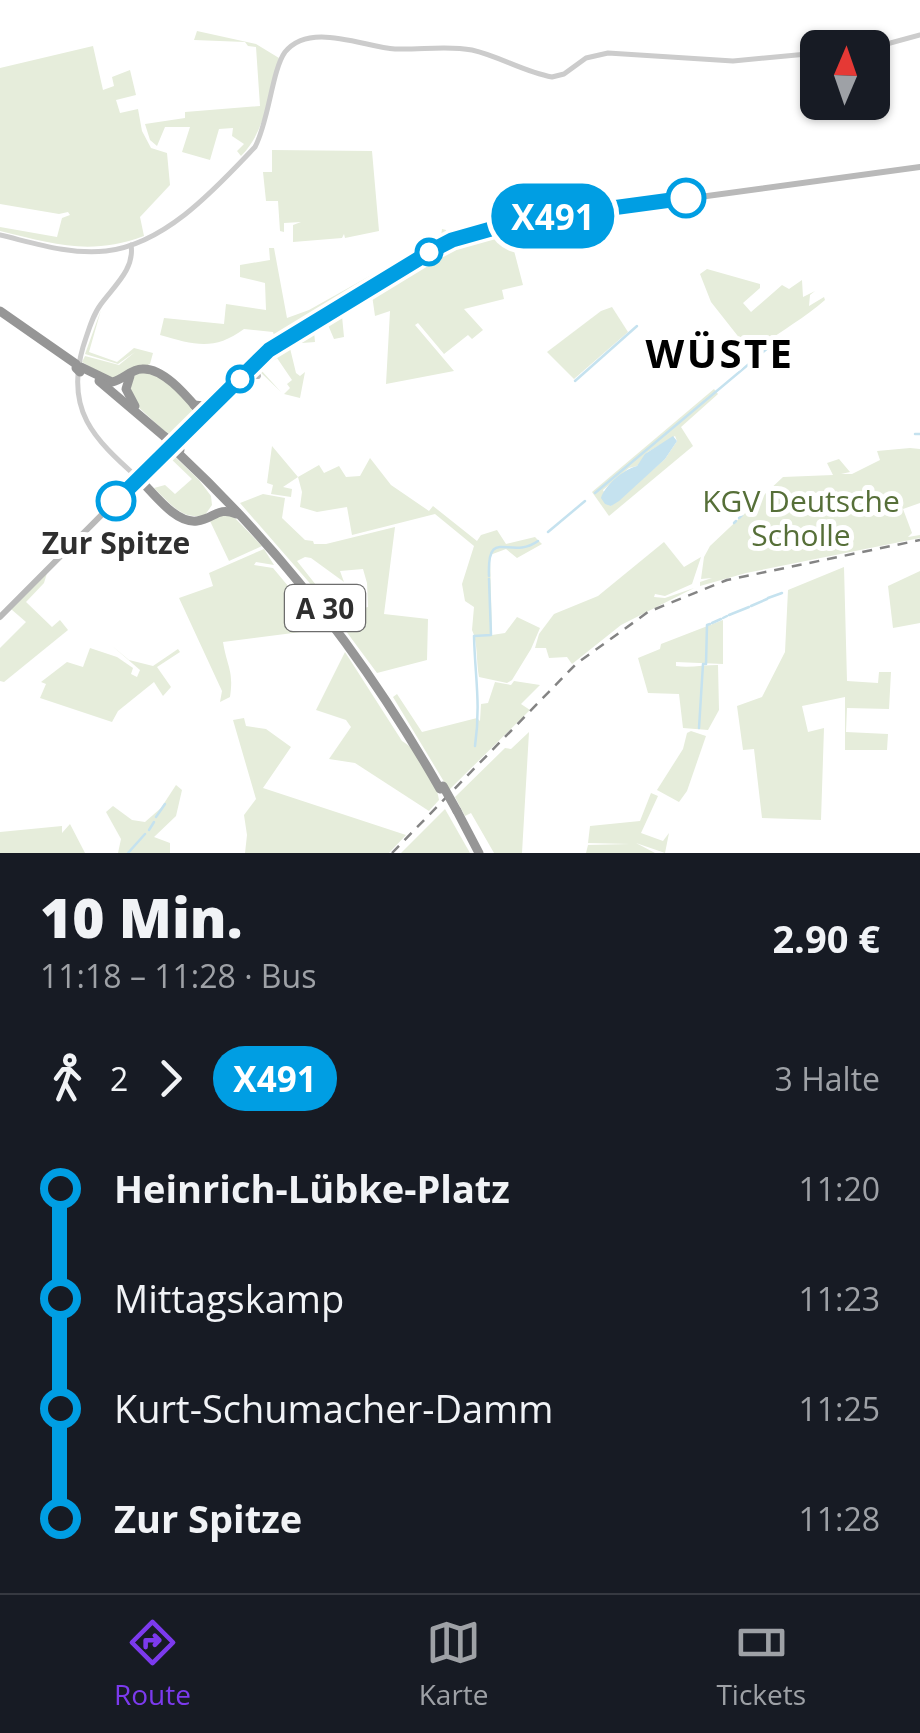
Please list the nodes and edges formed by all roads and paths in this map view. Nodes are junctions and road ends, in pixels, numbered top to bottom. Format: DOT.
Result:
graph roads {
  1 [pos="920,35"];
  2 [pos="890,43"];
  3 [pos="800,54"];
  4 [pos="920,166"];
  5 [pos="674,199"];
  6 [pos="556,215"];
  7 [pos="0,234"];
  8 [pos="131,245"];
  9 [pos="0,313"];
  10 [pos="78,368"];
  11 [pos="250,368"];
  12 [pos="136,370"];
  13 [pos="258,376"];
  14 [pos="242,378"];
  15 [pos="215,400"];
  16 [pos="194,405"];
  17 [pos="202,414"];
  18 [pos="144,417"];
  19 [pos="172,444"];
  20 [pos="200,474"];
  21 [pos="138,478"];
  22 [pos="147,487"];
  23 [pos="129,488"];
  24 [pos="204,519"];
  25 [pos="250,526"];
  26 [pos="0,617"];
  27 [pos="442,788"];
  28 [pos="477,853"];
  1 -- 2 [label="street"];
  3 -- 8 [label="street"];
  4 -- 5 [label="main road"];
  5 -- 6 [label="main road"];
  5 -- 6 [label="main road"];
  6 -- 11 [label="main road"];
  7 -- 8 [label="street"];
  8 -- 21 [label="street"];
  9 -- 10 [label="highway, A 30"];
  10 -- 12 [label="highway"];
  10 -- 18 [label="highway, A 30"];
  10 -- 19 [label="highway, A 30"];
  11 -- 14 [label="main road"];
  11 -- 15 [label="main road"];
  12 -- 16 [label="highway"];
  12 -- 18 [label="highway"];
  13 -- 14 [label="main road"];
  14 -- 17 [label="main road"];
  15 -- 16 [label="highway"];
  15 -- 17 [label="main road"];
  16 -- 17 [label="highway"];
  17 -- 19 [label="main road"];
  18 -- 19 [label="highway, A 30"];
  19 -- 20 [label="highway, A 30"];
  19 -- 21 [label="main road"];
  19 -- 27 [label="highway, A 30"];
  20 -- 24 [label="highway"];
  20 -- 25 [label="highway, A 30"];
  21 -- 22 [label="highway"];
  21 -- 23 [label="main road"];
  22 -- 23 [label="highway"];
  22 -- 24 [label="highway"];
  23 -- 26 [label="main road"];
  24 -- 25 [label="highway"];
  25 -- 27 [label="highway, A 30"];
  27 -- 28 [label="highway, A 30, bridge"];
}
